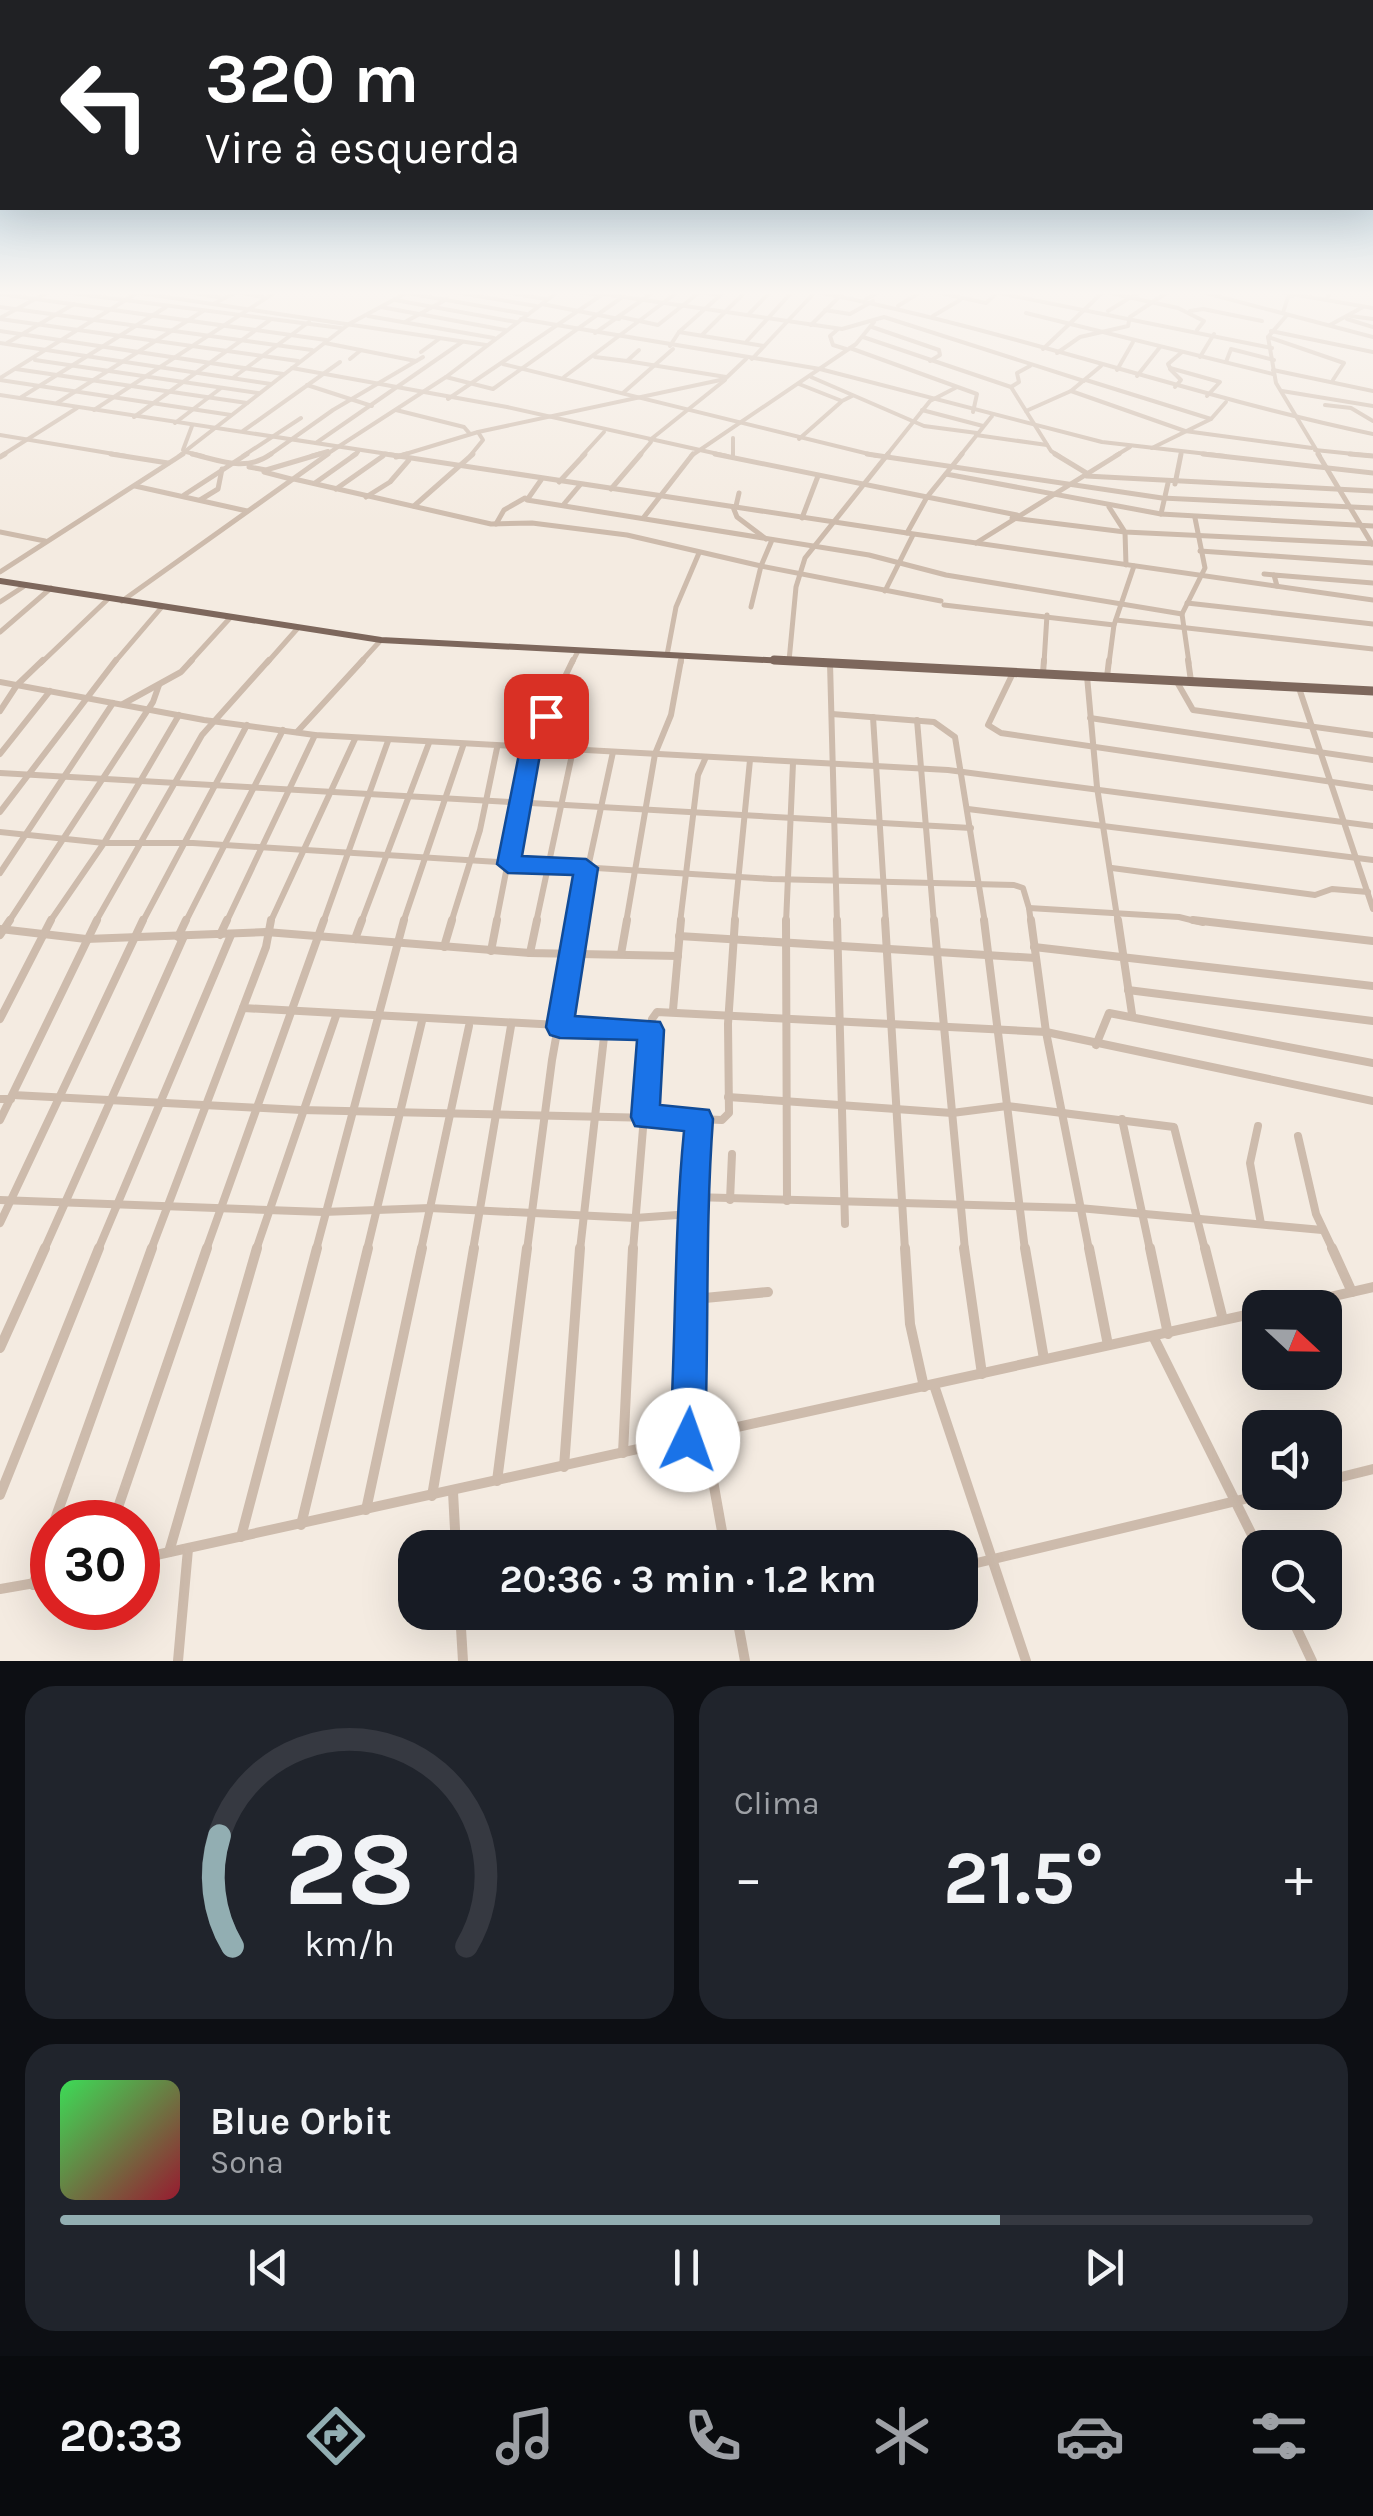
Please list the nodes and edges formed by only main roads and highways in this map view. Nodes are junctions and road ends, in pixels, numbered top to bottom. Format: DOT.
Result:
graph roads {
  1 [pos="0,580"];
  2 [pos="1373,692"];
  1 -- 2 [label="main road"];
}
